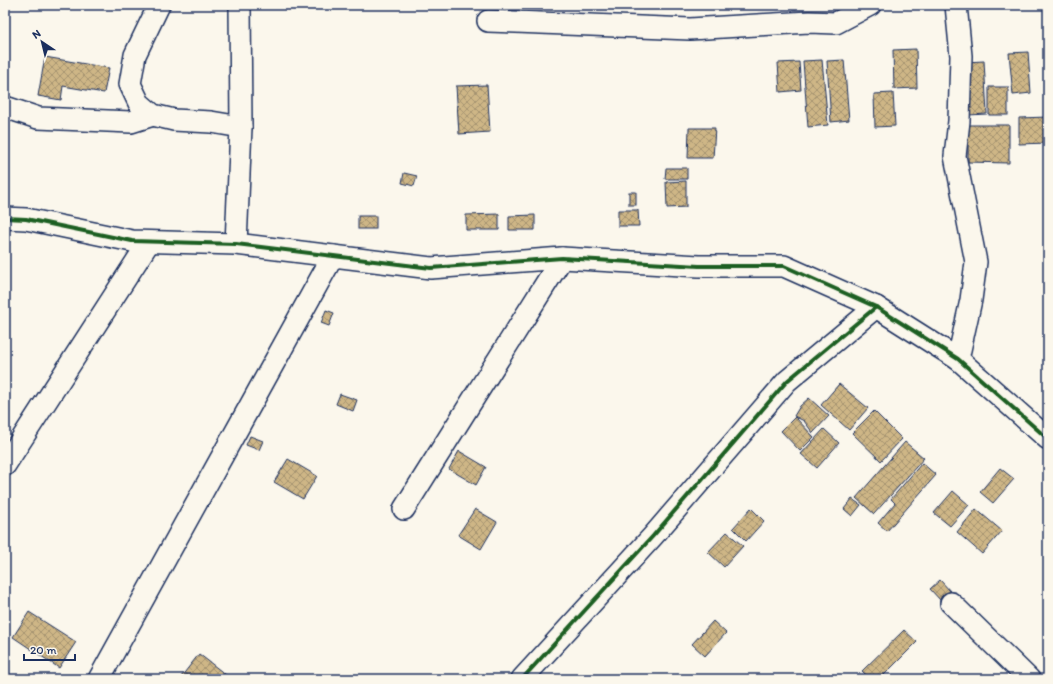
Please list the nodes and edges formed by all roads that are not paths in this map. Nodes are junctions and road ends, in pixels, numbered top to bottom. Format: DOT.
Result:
graph roads {
  1 [pos="159,5"];
  2 [pos="240,5"];
  3 [pos="870,5"];
  4 [pos="956,5"];
  5 [pos="488,21"];
  6 [pos="5,107"];
  7 [pos="153,115"];
  8 [pos="241,127"];
  9 [pos="5,218"];
  10 [pos="149,242"];
  11 [pos="236,244"];
  12 [pos="333,256"];
  13 [pos="562,258"];
  14 [pos="876,307"];
  15 [pos="958,359"];
  16 [pos="1048,438"];
  17 [pos="5,465"];
  18 [pos="404,509"];
  19 [pos="951,603"];
  20 [pos="100,679"];
  21 [pos="522,679"];
  22 [pos="1029,679"];
  1 -- 7 [label="street"];
  2 -- 8 [label="street"];
  3 -- 5 [label="street"];
  4 -- 15 [label="street"];
  6 -- 7 [label="street"];
  7 -- 8 [label="street"];
  8 -- 11 [label="street"];
  9 -- 10 [label="street"];
  10 -- 11 [label="street"];
  10 -- 17 [label="street"];
  11 -- 12 [label="street"];
  12 -- 13 [label="street"];
  12 -- 20 [label="street"];
  13 -- 14 [label="street"];
  13 -- 18 [label="street"];
  14 -- 15 [label="street"];
  14 -- 21 [label="street"];
  15 -- 16 [label="street"];
  19 -- 22 [label="street"];
}
